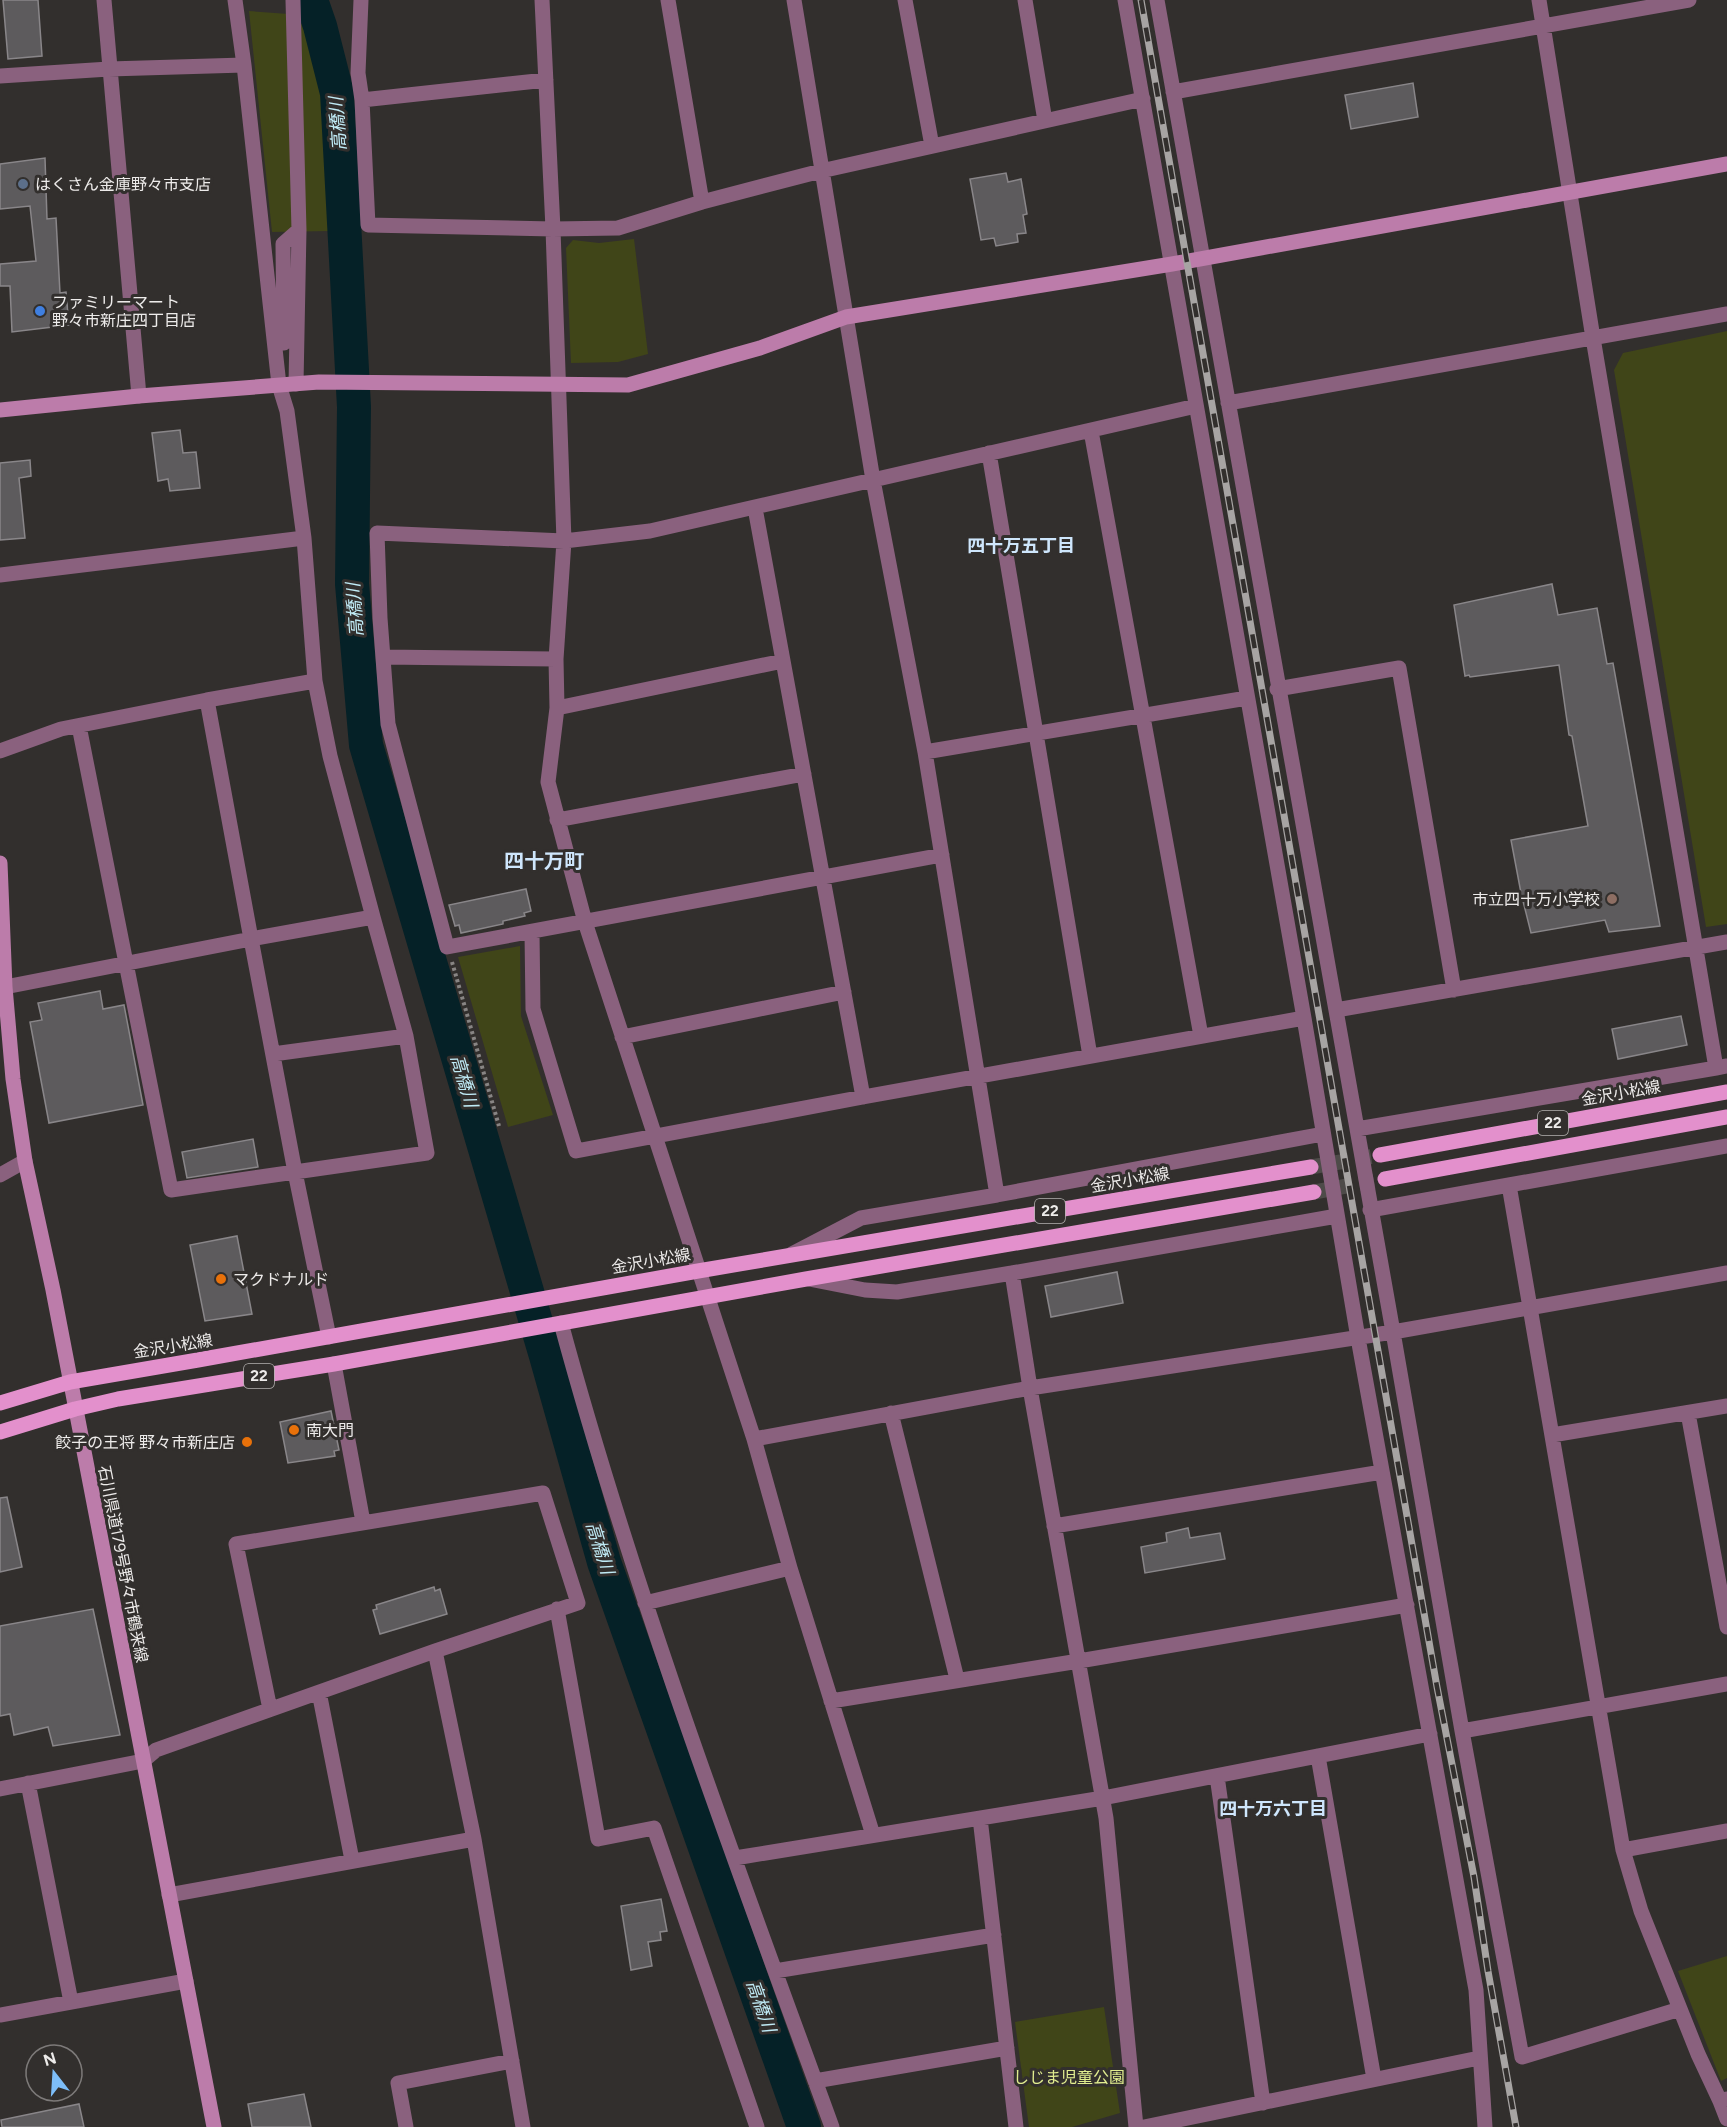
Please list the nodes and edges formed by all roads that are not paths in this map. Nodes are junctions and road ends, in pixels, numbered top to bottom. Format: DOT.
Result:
graph roads {
  1 [pos="104,0"];
  2 [pos="235,0"];
  3 [pos="292,0"];
  4 [pos="361,0"];
  5 [pos="542,0"];
  6 [pos="668,0"];
  7 [pos="794,0"];
  8 [pos="905,0"];
  9 [pos="1025,0"];
  10 [pos="1125,0"];
  11 [pos="1157,0"];
  12 [pos="1539,0"];
  13 [pos="1689,0"];
  14 [pos="1543,26"];
  15 [pos="244,65"];
  16 [pos="109,69"];
  17 [pos="0,76"];
  18 [pos="546,80"];
  19 [pos="1173,92"];
  20 [pos="1143,99"];
  21 [pos="362,100"];
  22 [pos="1045,121"];
  23 [pos="932,146"];
  24 [pos="1727,164"];
  25 [pos="821,171"];
  26 [pos="1570,193"];
  27 [pos="702,202"];
  28 [pos="553,229"];
  29 [pos="1201,259"];
  30 [pos="1172,264"];
  31 [pos="1727,314"];
  32 [pos="846,317"];
  33 [pos="1593,338"];
  34 [pos="296,384"];
  35 [pos="559,384"];
  36 [pos="279,385"];
  37 [pos="139,396"];
  38 [pos="1227,403"];
  39 [pos="1196,406"];
  40 [pos="0,410"];
  41 [pos="1091,431"];
  42 [pos="989,453"];
  43 [pos="873,480"];
  44 [pos="755,508"];
  45 [pos="304,538"];
  46 [pos="564,541"];
  47 [pos="0,575"];
  48 [pos="383,657"];
  49 [pos="556,659"];
  50 [pos="783,661"];
  51 [pos="315,681"];
  52 [pos="1277,689"];
  53 [pos="1247,699"];
  54 [pos="207,700"];
  55 [pos="557,708"];
  56 [pos="1143,716"];
  57 [pos="79,726"];
  58 [pos="1037,733"];
  59 [pos="0,752"];
  60 [pos="925,752"];
  61 [pos="804,774"];
  62 [pos="557,820"];
  63 [pos="942,855"];
  64 [pos="0,863"];
  65 [pos="823,878"];
  66 [pos="373,917"];
  67 [pos="585,922"];
  68 [pos="532,933"];
  69 [pos="251,939"];
  70 [pos="1727,942"];
  71 [pos="1695,948"];
  72 [pos="128,963"];
  73 [pos="5,987"];
  74 [pos="1454,990"];
  75 [pos="844,992"];
  76 [pos="1336,1010"];
  77 [pos="1304,1018"];
  78 [pos="406,1036"];
  79 [pos="1201,1036"];
  80 [pos="622,1037"];
  81 [pos="273,1054"];
  82 [pos="1090,1056"];
  83 [pos="1721,1067"];
  84 [pos="977,1076"];
  85 [pos="7,1078"];
  86 [pos="1727,1092"];
  87 [pos="863,1096"];
  88 [pos="1727,1117"];
  89 [pos="1357,1129"];
  90 [pos="1323,1134"];
  91 [pos="655,1135"];
  92 [pos="1727,1146"];
  93 [pos="1380,1155"];
  94 [pos="25,1161"];
  95 [pos="1311,1167"];
  96 [pos="295,1172"];
  97 [pos="0,1175"];
  98 [pos="1385,1179"];
  99 [pos="1509,1185"];
  100 [pos="1314,1192"];
  101 [pos="997,1195"];
  102 [pos="1370,1210"];
  103 [pos="1337,1216"];
  104 [pos="789,1256"];
  105 [pos="698,1271"];
  106 [pos="1012,1273"];
  107 [pos="1727,1273"];
  108 [pos="806,1279"];
  109 [pos="706,1297"];
  110 [pos="1531,1307"];
  111 [pos="558,1324"];
  112 [pos="1393,1332"];
  113 [pos="329,1337"];
  114 [pos="1358,1338"];
  115 [pos="334,1364"];
  116 [pos="70,1382"];
  117 [pos="1030,1388"];
  118 [pos="0,1403"];
  119 [pos="1727,1406"];
  120 [pos="75,1409"];
  121 [pos="891,1413"];
  122 [pos="1688,1413"];
  123 [pos="0,1432"];
  124 [pos="1552,1435"];
  125 [pos="754,1439"];
  126 [pos="1382,1472"];
  127 [pos="363,1522"];
  128 [pos="1054,1526"];
  129 [pos="790,1568"];
  130 [pos="645,1603"];
  131 [pos="1407,1605"];
  132 [pos="557,1609"];
  133 [pos="1727,1628"];
  134 [pos="435,1651"];
  135 [pos="1079,1661"];
  136 [pos="957,1679"];
  137 [pos="1727,1684"];
  138 [pos="319,1692"];
  139 [pos="831,1701"];
  140 [pos="1598,1707"];
  141 [pos="270,1709"];
  142 [pos="1462,1731"];
  143 [pos="1430,1734"];
  144 [pos="1318,1756"];
  145 [pos="143,1761"];
  146 [pos="1217,1776"];
  147 [pos="28,1783"];
  148 [pos="0,1788"];
  149 [pos="1103,1798"];
  150 [pos="980,1818"];
  151 [pos="1727,1831"];
  152 [pos="873,1835"];
  153 [pos="474,1839"];
  154 [pos="1623,1850"];
  155 [pos="735,1858"];
  156 [pos="352,1860"];
  157 [pos="169,1895"];
  158 [pos="994,1935"];
  159 [pos="776,1971"];
  160 [pos="186,1981"];
  161 [pos="71,2002"];
  162 [pos="1680,2009"];
  163 [pos="0,2015"];
  164 [pos="1007,2048"];
  165 [pos="1479,2058"];
  166 [pos="512,2061"];
  167 [pos="1374,2079"];
  168 [pos="815,2081"];
  169 [pos="1724,2100"];
  170 [pos="1263,2103"];
  171 [pos="1727,2119"];
  172 [pos="214,2127"];
  173 [pos="406,2127"];
  174 [pos="523,2127"];
  175 [pos="757,2127"];
  176 [pos="832,2127"];
  177 [pos="1016,2127"];
  178 [pos="1136,2127"];
  179 [pos="1144,2127"];
  180 [pos="1485,2127"];
  1 -- 16 [label="street"];
  2 -- 15 [label="street"];
  3 -- 34 [label="street"];
  4 -- 21 [label="street"];
  5 -- 18 [label="street"];
  6 -- 27 [label="street"];
  7 -- 25 [label="street"];
  8 -- 23 [label="street"];
  9 -- 22 [label="street"];
  10 -- 20 [label="street"];
  11 -- 19 [label="street"];
  12 -- 14 [label="street"];
  13 -- 14 [label="street"];
  14 -- 19 [label="street"];
  14 -- 26 [label="street"];
  15 -- 16 [label="street"];
  15 -- 36 [label="street"];
  16 -- 17 [label="street"];
  16 -- 37 [label="street"];
  18 -- 21 [label="street"];
  18 -- 28 [label="street"];
  19 -- 29 [label="street"];
  20 -- 22 [label="street"];
  20 -- 30 [label="street"];
  21 -- 28 [label="street"];
  22 -- 23 [label="street"];
  23 -- 25 [label="street"];
  24 -- 26 [label="street"];
  25 -- 27 [label="street"];
  25 -- 32 [label="street"];
  26 -- 29 [label="street"];
  26 -- 33 [label="street"];
  27 -- 28 [label="street"];
  28 -- 35 [label="street"];
  29 -- 30 [label="street"];
  29 -- 38 [label="street"];
  30 -- 32 [label="street"];
  30 -- 39 [label="street"];
  31 -- 33 [label="street"];
  32 -- 35 [label="street"];
  32 -- 43 [label="street"];
  33 -- 38 [label="street"];
  33 -- 71 [label="street"];
  34 -- 35 [label="street"];
  34 -- 36 [label="street"];
  35 -- 46 [label="street"];
  36 -- 37 [label="street"];
  36 -- 45 [label="street"];
  37 -- 40 [label="street"];
  38 -- 52 [label="street"];
  39 -- 41 [label="street"];
  39 -- 53 [label="street"];
  41 -- 42 [label="street"];
  41 -- 56 [label="street"];
  42 -- 43 [label="street"];
  42 -- 58 [label="street"];
  43 -- 44 [label="street"];
  43 -- 60 [label="street"];
  44 -- 46 [label="street"];
  44 -- 50 [label="street"];
  45 -- 47 [label="street"];
  45 -- 51 [label="street"];
  46 -- 48 [label="street"];
  46 -- 49 [label="street"];
  48 -- 49 [label="street"];
  48 -- 68 [label="street"];
  49 -- 55 [label="street"];
  50 -- 55 [label="street"];
  50 -- 61 [label="street"];
  51 -- 54 [label="street"];
  51 -- 66 [label="street"];
  52 -- 74 [label="street"];
  52 -- 76 [label="street"];
  53 -- 56 [label="street"];
  53 -- 77 [label="street"];
  54 -- 57 [label="street"];
  54 -- 69 [label="street"];
  55 -- 62 [label="street"];
  56 -- 58 [label="street"];
  56 -- 79 [label="street"];
  57 -- 59 [label="street"];
  57 -- 72 [label="street"];
  58 -- 60 [label="street"];
  58 -- 82 [label="street"];
  60 -- 63 [label="street"];
  61 -- 62 [label="street"];
  61 -- 65 [label="street"];
  62 -- 67 [label="street"];
  63 -- 65 [label="street"];
  63 -- 84 [label="street"];
  64 -- 73 [label="street, 石川県道179号野々市鶴来線"];
  65 -- 67 [label="street"];
  65 -- 75 [label="street"];
  66 -- 69 [label="street"];
  66 -- 78 [label="street"];
  67 -- 68 [label="street"];
  67 -- 80 [label="street"];
  68 -- 91 [label="street"];
  69 -- 72 [label="street"];
  69 -- 81 [label="street"];
  70 -- 71 [label="street"];
  71 -- 74 [label="street"];
  71 -- 83 [label="street"];
  72 -- 73 [label="street"];
  72 -- 96 [label="street"];
  73 -- 85 [label="street, 石川県道179号野々市鶴来線"];
  74 -- 76 [label="street"];
  75 -- 80 [label="street"];
  75 -- 87 [label="street"];
  76 -- 89 [label="street"];
  77 -- 79 [label="street"];
  77 -- 90 [label="street"];
  78 -- 81 [label="street"];
  78 -- 96 [label="street"];
  79 -- 82 [label="street"];
  80 -- 91 [label="street"];
  81 -- 96 [label="street"];
  82 -- 84 [label="street"];
  83 -- 89 [label="street"];
  84 -- 87 [label="street"];
  84 -- 101 [label="street"];
  85 -- 94 [label="street, 石川県道179号野々市鶴来線"];
  86 -- 93 [label="main road, 金沢小松線 / 22"];
  87 -- 91 [label="street"];
  88 -- 98 [label="main road, 22"];
  89 -- 102 [label="street"];
  90 -- 101 [label="street"];
  90 -- 103 [label="street"];
  91 -- 105 [label="street"];
  92 -- 99 [label="street"];
  94 -- 97 [label="street"];
  94 -- 116 [label="street, 石川県道179号野々市鶴来線"];
  95 -- 104 [label="main road, 金沢小松線 / 22"];
  96 -- 113 [label="street"];
  99 -- 102 [label="street"];
  99 -- 110 [label="street"];
  100 -- 108 [label="main road, 22"];
  101 -- 104 [label="street"];
  102 -- 112 [label="street"];
  103 -- 106 [label="street"];
  103 -- 114 [label="street"];
  104 -- 105 [label="main road, 金沢小松線 / 22"];
  105 -- 109 [label="street"];
  105 -- 113 [label="main road, 金沢小松線 / 22"];
  106 -- 108 [label="street"];
  106 -- 117 [label="street"];
  107 -- 110 [label="street"];
  108 -- 109 [label="main road, 22"];
  109 -- 111 [label="main road, 22"];
  109 -- 125 [label="street"];
  110 -- 112 [label="street"];
  110 -- 124 [label="street"];
  111 -- 115 [label="main road, 22"];
  111 -- 130 [label="street"];
  112 -- 114 [label="street"];
  112 -- 142 [label="street"];
  113 -- 116 [label="main road, 金沢小松線 / 22"];
  114 -- 117 [label="street"];
  114 -- 126 [label="street"];
  115 -- 120 [label="main road, 22"];
  115 -- 127 [label="street"];
  116 -- 118 [label="main road, 金沢小松線 / 22"];
  116 -- 120 [label="street, 石川県道179号野々市鶴来線"];
  117 -- 121 [label="street"];
  117 -- 128 [label="street"];
  119 -- 122 [label="street"];
  120 -- 123 [label="main road, 22"];
  120 -- 145 [label="street, 石川県道179号野々市鶴来線"];
  121 -- 125 [label="street"];
  121 -- 136 [label="street"];
  122 -- 124 [label="street"];
  122 -- 133 [label="street"];
  124 -- 140 [label="street"];
  125 -- 129 [label="street"];
  126 -- 128 [label="street"];
  126 -- 131 [label="street"];
  127 -- 132 [label="street"];
  127 -- 141 [label="street"];
  128 -- 135 [label="street"];
  129 -- 130 [label="street"];
  129 -- 139 [label="street"];
  130 -- 155 [label="street"];
  131 -- 135 [label="street"];
  131 -- 143 [label="street"];
  132 -- 134 [label="street"];
  132 -- 175 [label="street"];
  134 -- 138 [label="street"];
  134 -- 153 [label="street"];
  135 -- 136 [label="street"];
  135 -- 149 [label="street"];
  136 -- 139 [label="street"];
  137 -- 140 [label="street"];
  138 -- 141 [label="street"];
  138 -- 156 [label="street"];
  139 -- 152 [label="street"];
  140 -- 142 [label="street"];
  140 -- 154 [label="street"];
  141 -- 145 [label="street"];
  142 -- 162 [label="street"];
  143 -- 144 [label="street"];
  143 -- 165 [label="street"];
  144 -- 146 [label="street"];
  144 -- 167 [label="street"];
  145 -- 147 [label="street"];
  145 -- 157 [label="street, 石川県道179号野々市鶴来線"];
  146 -- 149 [label="street"];
  146 -- 170 [label="street"];
  147 -- 148 [label="street"];
  147 -- 161 [label="street"];
  149 -- 150 [label="street"];
  149 -- 178 [label="street"];
  150 -- 152 [label="street"];
  150 -- 158 [label="street"];
  151 -- 154 [label="street"];
  152 -- 155 [label="street"];
  153 -- 156 [label="street"];
  153 -- 166 [label="street"];
  154 -- 162 [label="street"];
  155 -- 159 [label="street"];
  156 -- 157 [label="street"];
  157 -- 160 [label="street, 石川県道179号野々市鶴来線"];
  158 -- 159 [label="street"];
  158 -- 164 [label="street"];
  159 -- 168 [label="street"];
  160 -- 161 [label="street"];
  160 -- 172 [label="street, 石川県道179号野々市鶴来線"];
  161 -- 163 [label="street"];
  162 -- 169 [label="street"];
  164 -- 168 [label="street"];
  164 -- 177 [label="street"];
  165 -- 167 [label="street"];
  165 -- 180 [label="street"];
  166 -- 173 [label="street"];
  166 -- 174 [label="street"];
  167 -- 170 [label="street"];
  168 -- 176 [label="street"];
  169 -- 171 [label="street"];
  170 -- 179 [label="street"];
}
